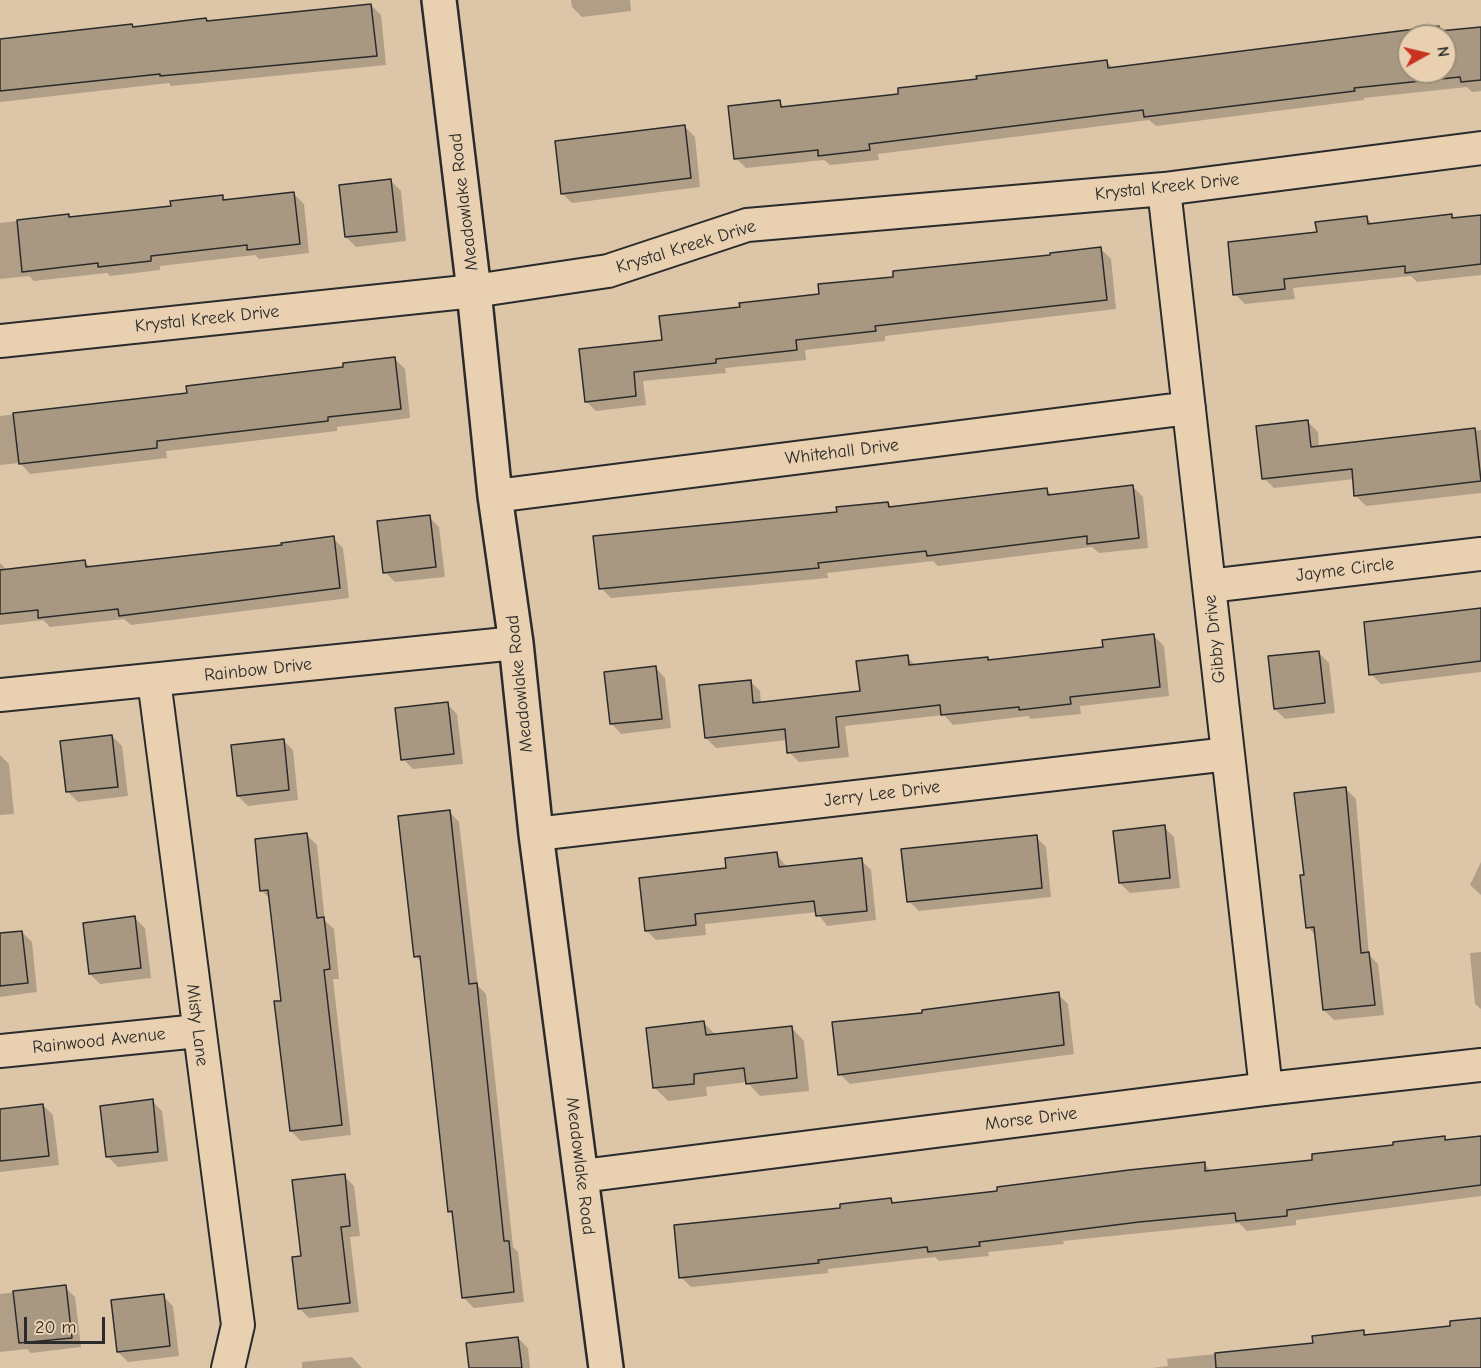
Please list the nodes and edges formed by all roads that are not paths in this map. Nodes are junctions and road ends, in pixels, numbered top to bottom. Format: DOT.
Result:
graph roads {
  1 [pos="439,0"];
  2 [pos="1481,148"];
  3 [pos="1164,189"];
  4 [pos="474,291"];
  5 [pos="0,341"];
  6 [pos="1189,408"];
  7 [pos="495,496"];
  8 [pos="1481,554"];
  9 [pos="1209,586"];
  10 [pos="516,644"];
  11 [pos="154,680"];
  12 [pos="0,695"];
  13 [pos="1228,754"];
  14 [pos="536,834"];
  15 [pos="198,1031"];
  16 [pos="0,1051"];
  17 [pos="1481,1065"];
  18 [pos="1266,1089"];
  19 [pos="582,1176"];
  20 [pos="228,1368"];
  21 [pos="606,1368"];
  1 -- 4 [label="street, Meadowlake Road"];
  2 -- 3 [label="street, Krystal Kreek Drive"];
  3 -- 4 [label="street, Krystal Kreek Drive"];
  3 -- 6 [label="street, Gibby Drive"];
  4 -- 5 [label="street, Krystal Kreek Drive"];
  4 -- 7 [label="street, Meadowlake Road"];
  6 -- 7 [label="street, Whitehall Drive"];
  6 -- 9 [label="street, Gibby Drive"];
  7 -- 10 [label="street, Meadowlake Road"];
  8 -- 9 [label="street, Jayme Circle"];
  9 -- 13 [label="street, Gibby Drive"];
  10 -- 11 [label="street, Rainbow Drive"];
  10 -- 14 [label="street, Meadowlake Road"];
  11 -- 12 [label="street, Rainbow Drive"];
  11 -- 15 [label="street, Misty Lane"];
  13 -- 14 [label="street, Jerry Lee Drive"];
  13 -- 18 [label="street, Gibby Drive"];
  14 -- 19 [label="street, Meadowlake Road"];
  15 -- 16 [label="street, Rainwood Avenue"];
  15 -- 20 [label="street, Misty Lane"];
  17 -- 18 [label="street, Morse Drive"];
  18 -- 19 [label="street, Morse Drive"];
  19 -- 21 [label="street, Meadowlake Road"];
}
